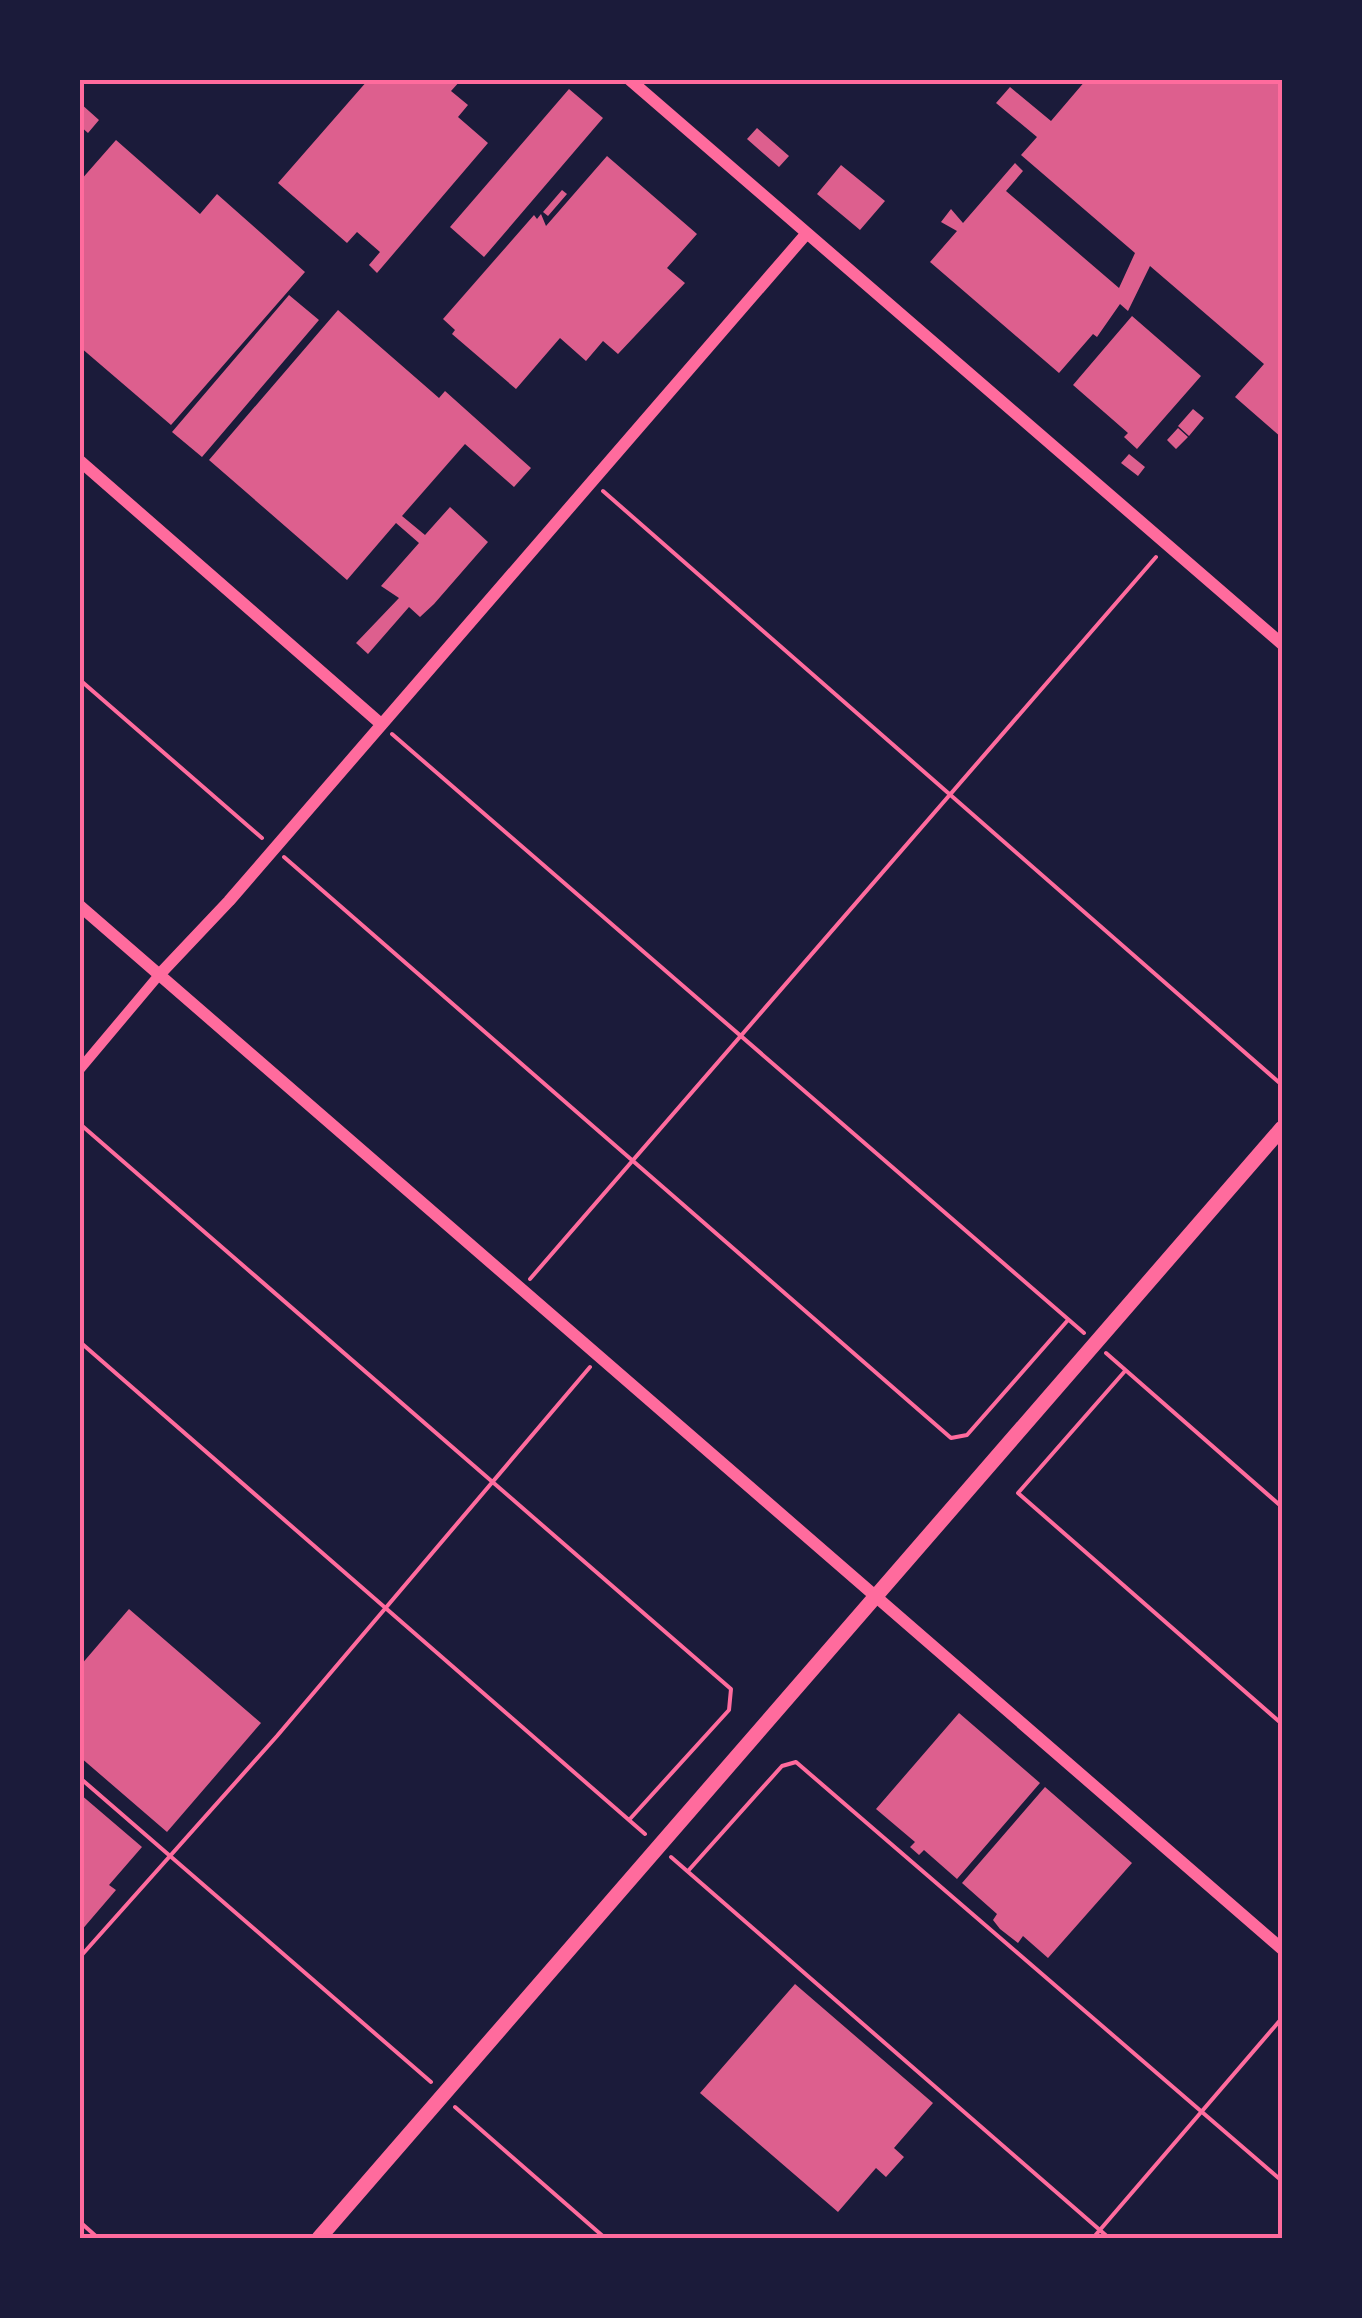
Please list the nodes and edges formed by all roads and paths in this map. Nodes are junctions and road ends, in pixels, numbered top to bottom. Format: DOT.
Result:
graph roads {
  1 [pos="630,80"];
  2 [pos="807,233"];
  3 [pos="80,461"];
  4 [pos="592,481"];
  5 [pos="1168,543"];
  6 [pos="1282,644"];
  7 [pos="80,680"];
  8 [pos="381,724"];
  9 [pos="950,795"];
  10 [pos="273,848"];
  11 [pos="80,906"];
  12 [pos="160,975"];
  13 [pos="738,1036"];
  14 [pos="80,1069"];
  15 [pos="1282,1085"];
  16 [pos="80,1124"];
  17 [pos="1282,1128"];
  18 [pos="632,1159"];
  19 [pos="521,1290"];
  20 [pos="1068,1320"];
  21 [pos="80,1342"];
  22 [pos="1096,1343"];
  23 [pos="599,1357"];
  24 [pos="1125,1371"];
  25 [pos="493,1482"];
  26 [pos="1282,1507"];
  27 [pos="875,1597"];
  28 [pos="383,1609"];
  29 [pos="1282,1724"];
  30 [pos="80,1778"];
  31 [pos="629,1820"];
  32 [pos="659,1846"];
  33 [pos="168,1854"];
  34 [pos="688,1872"];
  35 [pos="1282,1949"];
  36 [pos="80,1957"];
  37 [pos="1282,2018"];
  38 [pos="443,2095"];
  39 [pos="1203,2111"];
  40 [pos="1282,2180"];
  41 [pos="80,2222"];
  42 [pos="1100,2230"];
  43 [pos="98,2238"];
  44 [pos="319,2238"];
  45 [pos="605,2238"];
  46 [pos="1094,2238"];
  47 [pos="1108,2238"];
  1 -- 2 [label="street"];
  2 -- 4 [label="street"];
  2 -- 5 [label="street"];
  3 -- 8 [label="street"];
  4 -- 8 [label="street"];
  4 -- 9 [label="path"];
  5 -- 6 [label="street"];
  5 -- 9 [label="path"];
  7 -- 10 [label="path"];
  8 -- 10 [label="street"];
  8 -- 13 [label="path"];
  9 -- 13 [label="path"];
  9 -- 15 [label="path"];
  10 -- 12 [label="street"];
  10 -- 18 [label="path"];
  11 -- 12 [label="street"];
  12 -- 14 [label="street"];
  12 -- 19 [label="street"];
  13 -- 18 [label="path"];
  13 -- 20 [label="path"];
  16 -- 25 [label="path"];
  17 -- 22 [label="main road"];
  18 -- 19 [label="path"];
  18 -- 20 [label="path"];
  19 -- 23 [label="street"];
  20 -- 22 [label="path"];
  21 -- 28 [label="path"];
  22 -- 24 [label="path"];
  22 -- 27 [label="main road"];
  23 -- 25 [label="path"];
  23 -- 27 [label="street"];
  24 -- 26 [label="path"];
  24 -- 29 [label="path"];
  25 -- 28 [label="path"];
  25 -- 31 [label="path"];
  27 -- 32 [label="main road"];
  27 -- 35 [label="street"];
  28 -- 31 [label="path"];
  28 -- 33 [label="path"];
  30 -- 33 [label="path"];
  31 -- 32 [label="path"];
  32 -- 34 [label="path"];
  32 -- 38 [label="main road"];
  33 -- 36 [label="path"];
  33 -- 38 [label="path"];
  34 -- 39 [label="path"];
  34 -- 42 [label="path"];
  37 -- 39 [label="path"];
  38 -- 44 [label="main road"];
  38 -- 45 [label="path"];
  39 -- 40 [label="path"];
  39 -- 42 [label="path"];
  41 -- 43 [label="path"];
  42 -- 46 [label="path"];
  42 -- 47 [label="path"];
}
